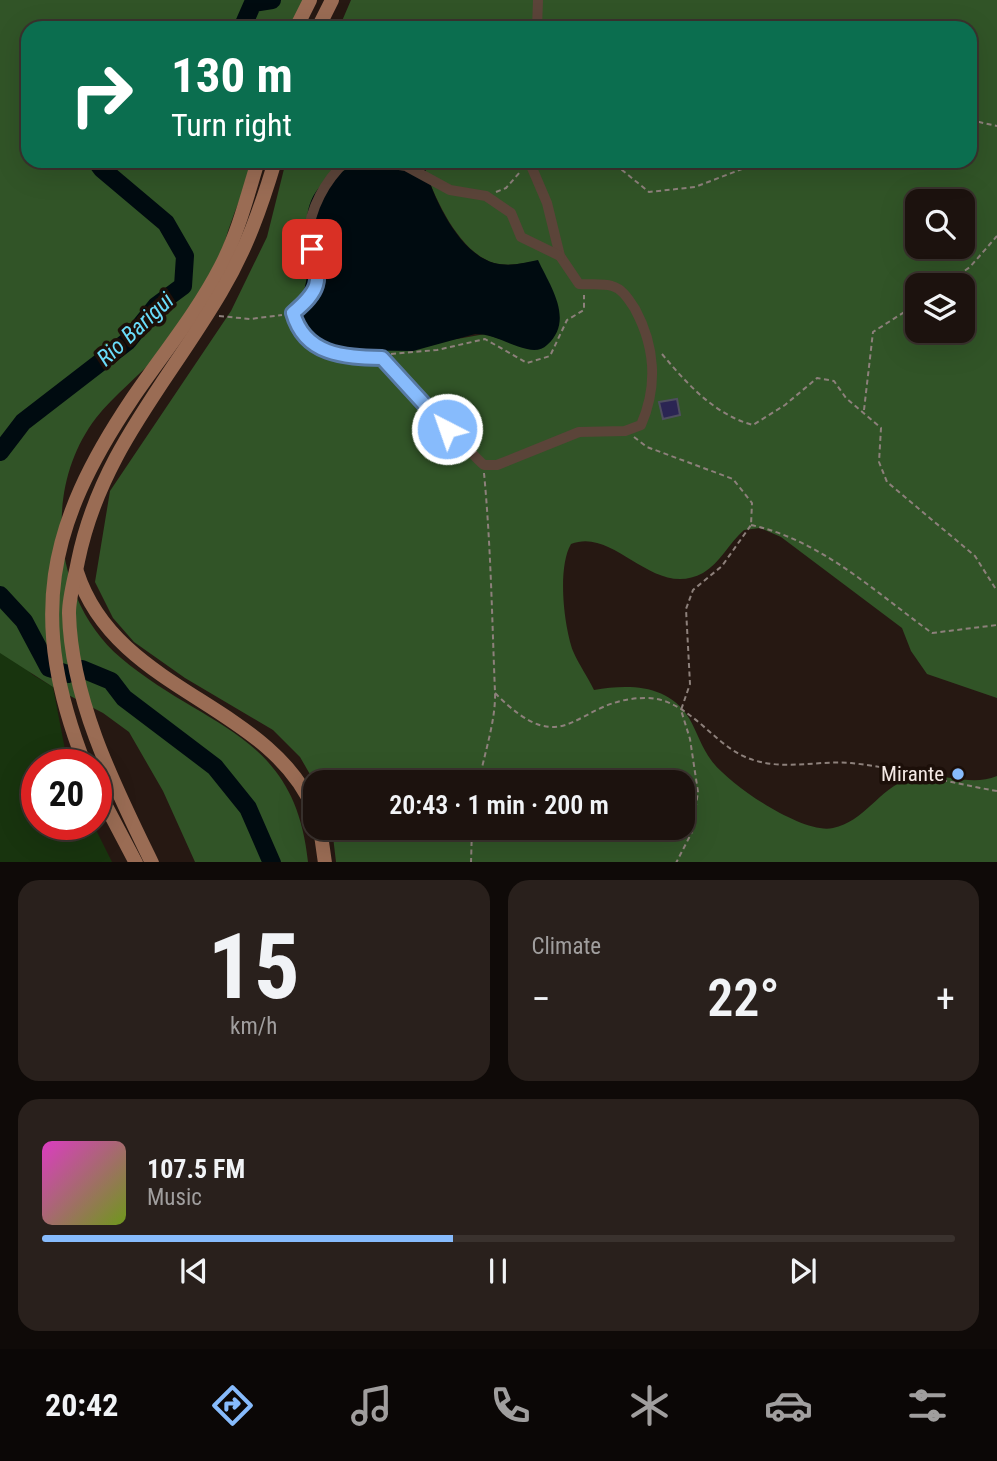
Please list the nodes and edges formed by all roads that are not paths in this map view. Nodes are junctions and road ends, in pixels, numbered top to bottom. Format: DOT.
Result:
graph roads {
  1 [pos="310,0"];
  2 [pos="332,0"];
  3 [pos="538,0"];
  4 [pos="300,21"];
  5 [pos="322,21"];
  6 [pos="537,21"];
  7 [pos="256,168"];
  8 [pos="273,168"];
  9 [pos="340,168"];
  10 [pos="410,168"];
  11 [pos="533,168"];
  12 [pos="560,256"];
  13 [pos="76,569"];
  14 [pos="80,749"];
  15 [pos="303,790"];
  16 [pos="112,817"];
  17 [pos="322,840"];
  18 [pos="135,862"];
  19 [pos="152,862"];
  20 [pos="325,862"];
  1 -- 4 [label="main road"];
  2 -- 5 [label="main road"];
  3 -- 6 [label="lane"];
  7 -- 14 [label="main road"];
  8 -- 13 [label="main road"];
  9 -- 12 [label="lane"];
  10 -- 12 [label="lane"];
  11 -- 12 [label="lane"];
  13 -- 15 [label="main road"];
  13 -- 19 [label="main road"];
  16 -- 18 [label="main road"];
  17 -- 20 [label="main road"];
}
